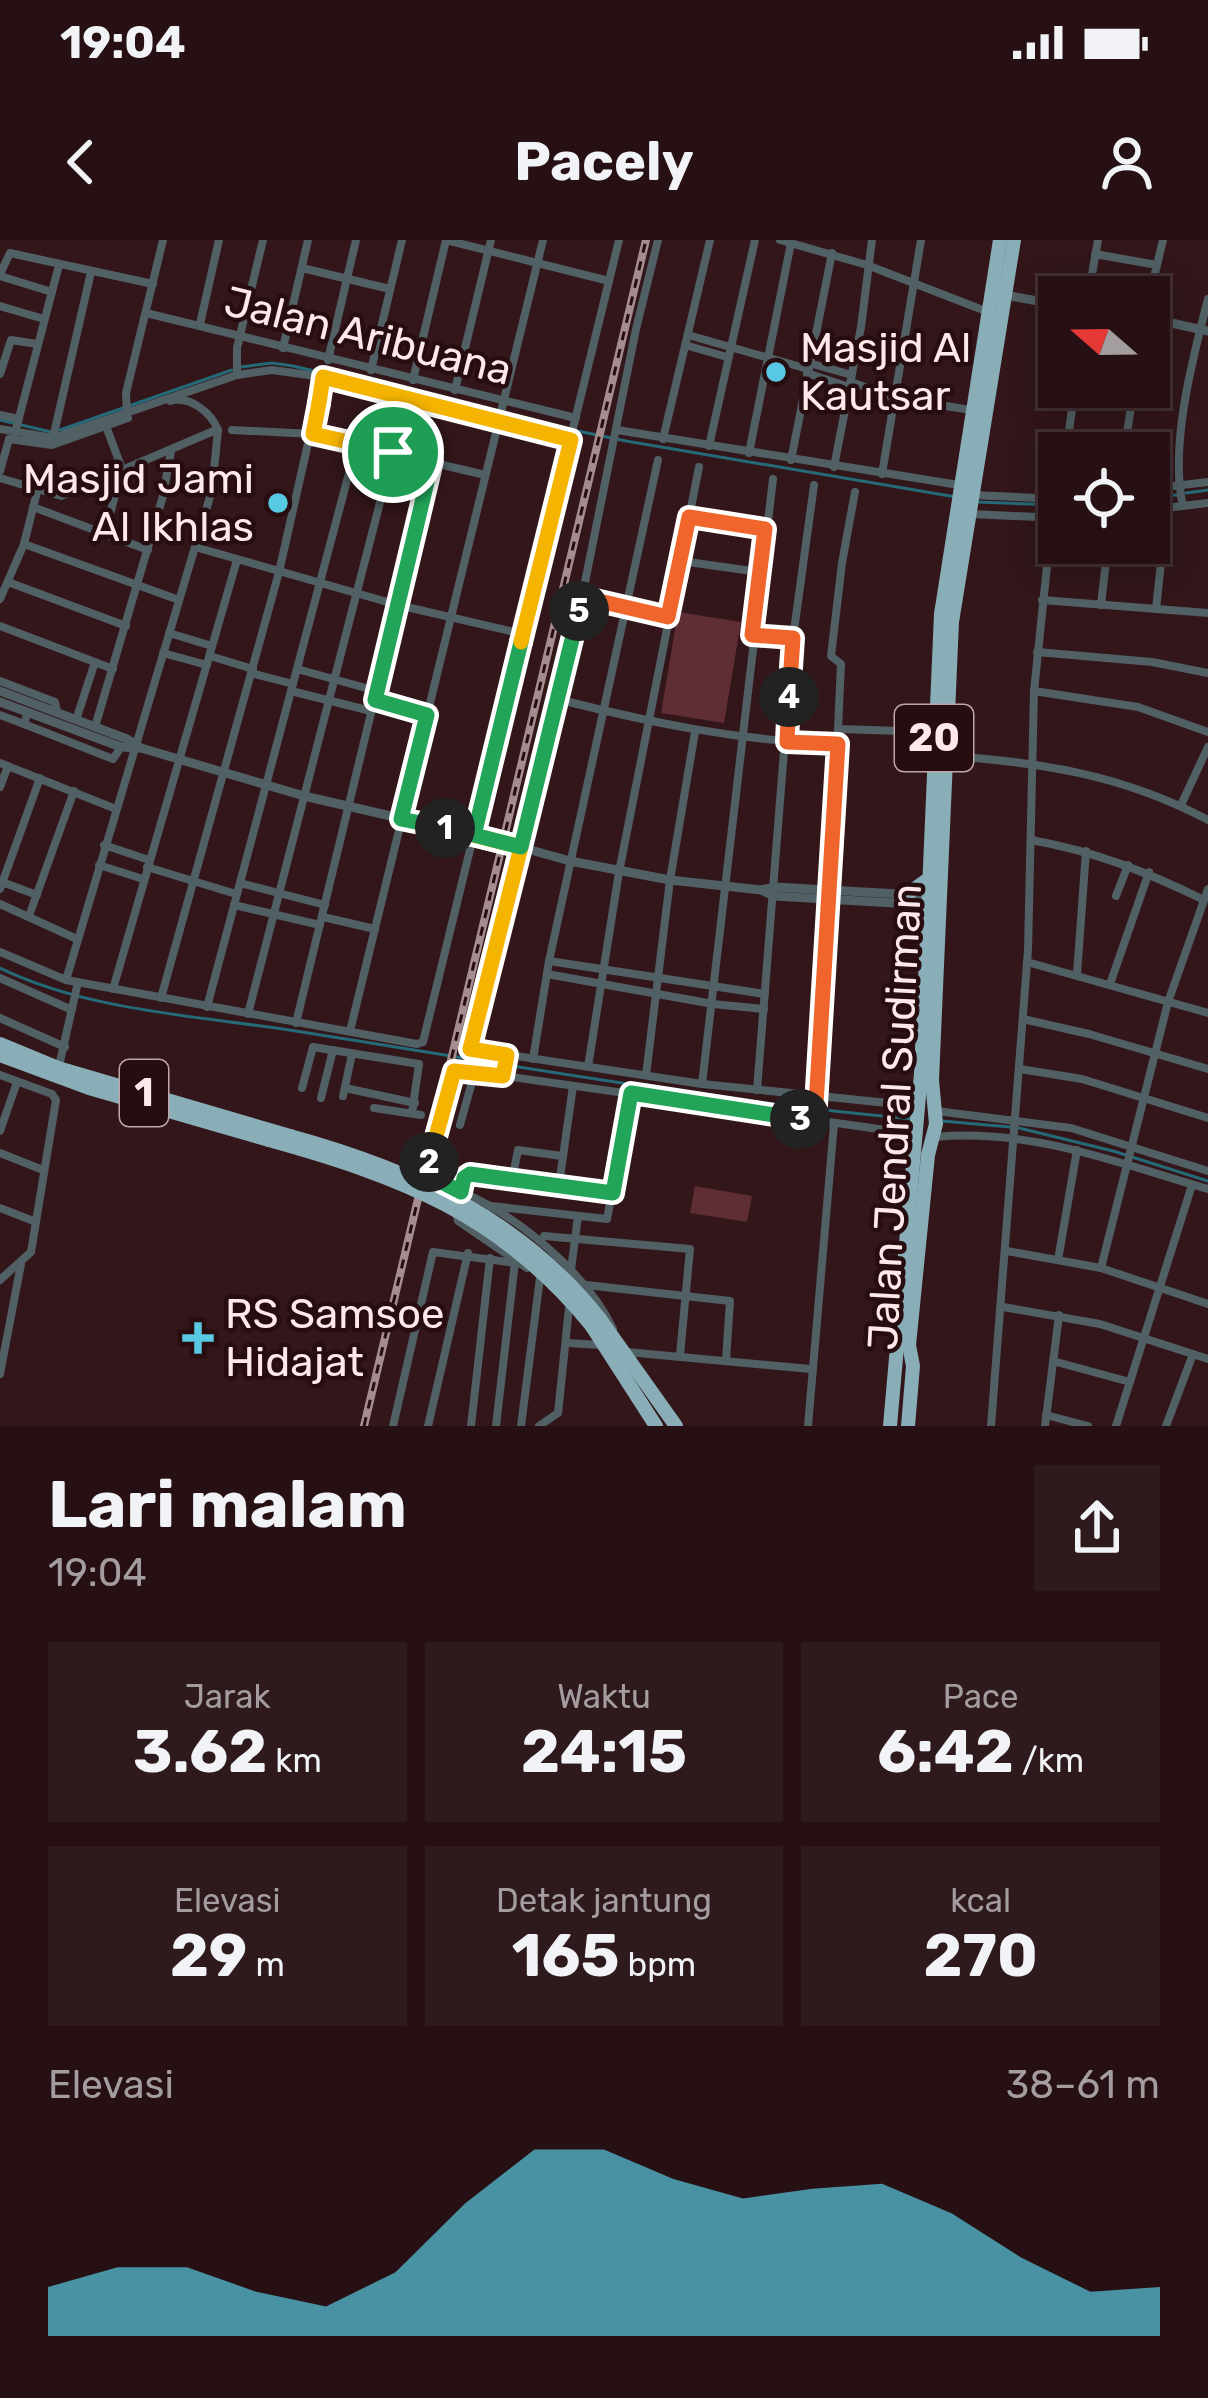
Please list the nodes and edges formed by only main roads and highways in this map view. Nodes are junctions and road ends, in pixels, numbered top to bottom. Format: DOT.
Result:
graph roads {
  1 [pos="1000,240"];
  2 [pos="1014,240"];
  3 [pos="965,499"];
  4 [pos="930,878"];
  5 [pos="934,904"];
  6 [pos="0,1044"];
  7 [pos="0,1055"];
  8 [pos="596,1322"];
  9 [pos="605,1342"];
  10 [pos="909,1345"];
  11 [pos="666,1418"];
  12 [pos="652,1426"];
  13 [pos="676,1426"];
  14 [pos="890,1426"];
  15 [pos="904,1426"];
  1 -- 3 [label="highway, Jalan Jendral Sudirman / 20"];
  2 -- 3 [label="highway, Jalan Jendral Sudirman / 20"];
  3 -- 4 [label="highway, Jalan Jendral Sudirman / 20"];
  3 -- 5 [label="highway, Jalan Jendral Sudirman / 20"];
  4 -- 5 [label="highway, Jalan Jendral Sudirman / 20"];
  4 -- 5 [label="highway"];
  5 -- 10 [label="highway, Jalan Jendral Sudirman / 20"];
  5 -- 14 [label="highway, Jalan Jendral Sudirman / 20"];
  6 -- 8 [label="highway, 1, bridge"];
  7 -- 8 [label="highway, 1, bridge"];
  8 -- 9 [label="highway, 1"];
  9 -- 11 [label="highway, 1"];
  9 -- 12 [label="highway, 1"];
  10 -- 15 [label="highway, 20"];
  10 -- 15 [label="highway, Jalan Jendral Sudirman / 20"];
  11 -- 13 [label="highway, 1"];
}
